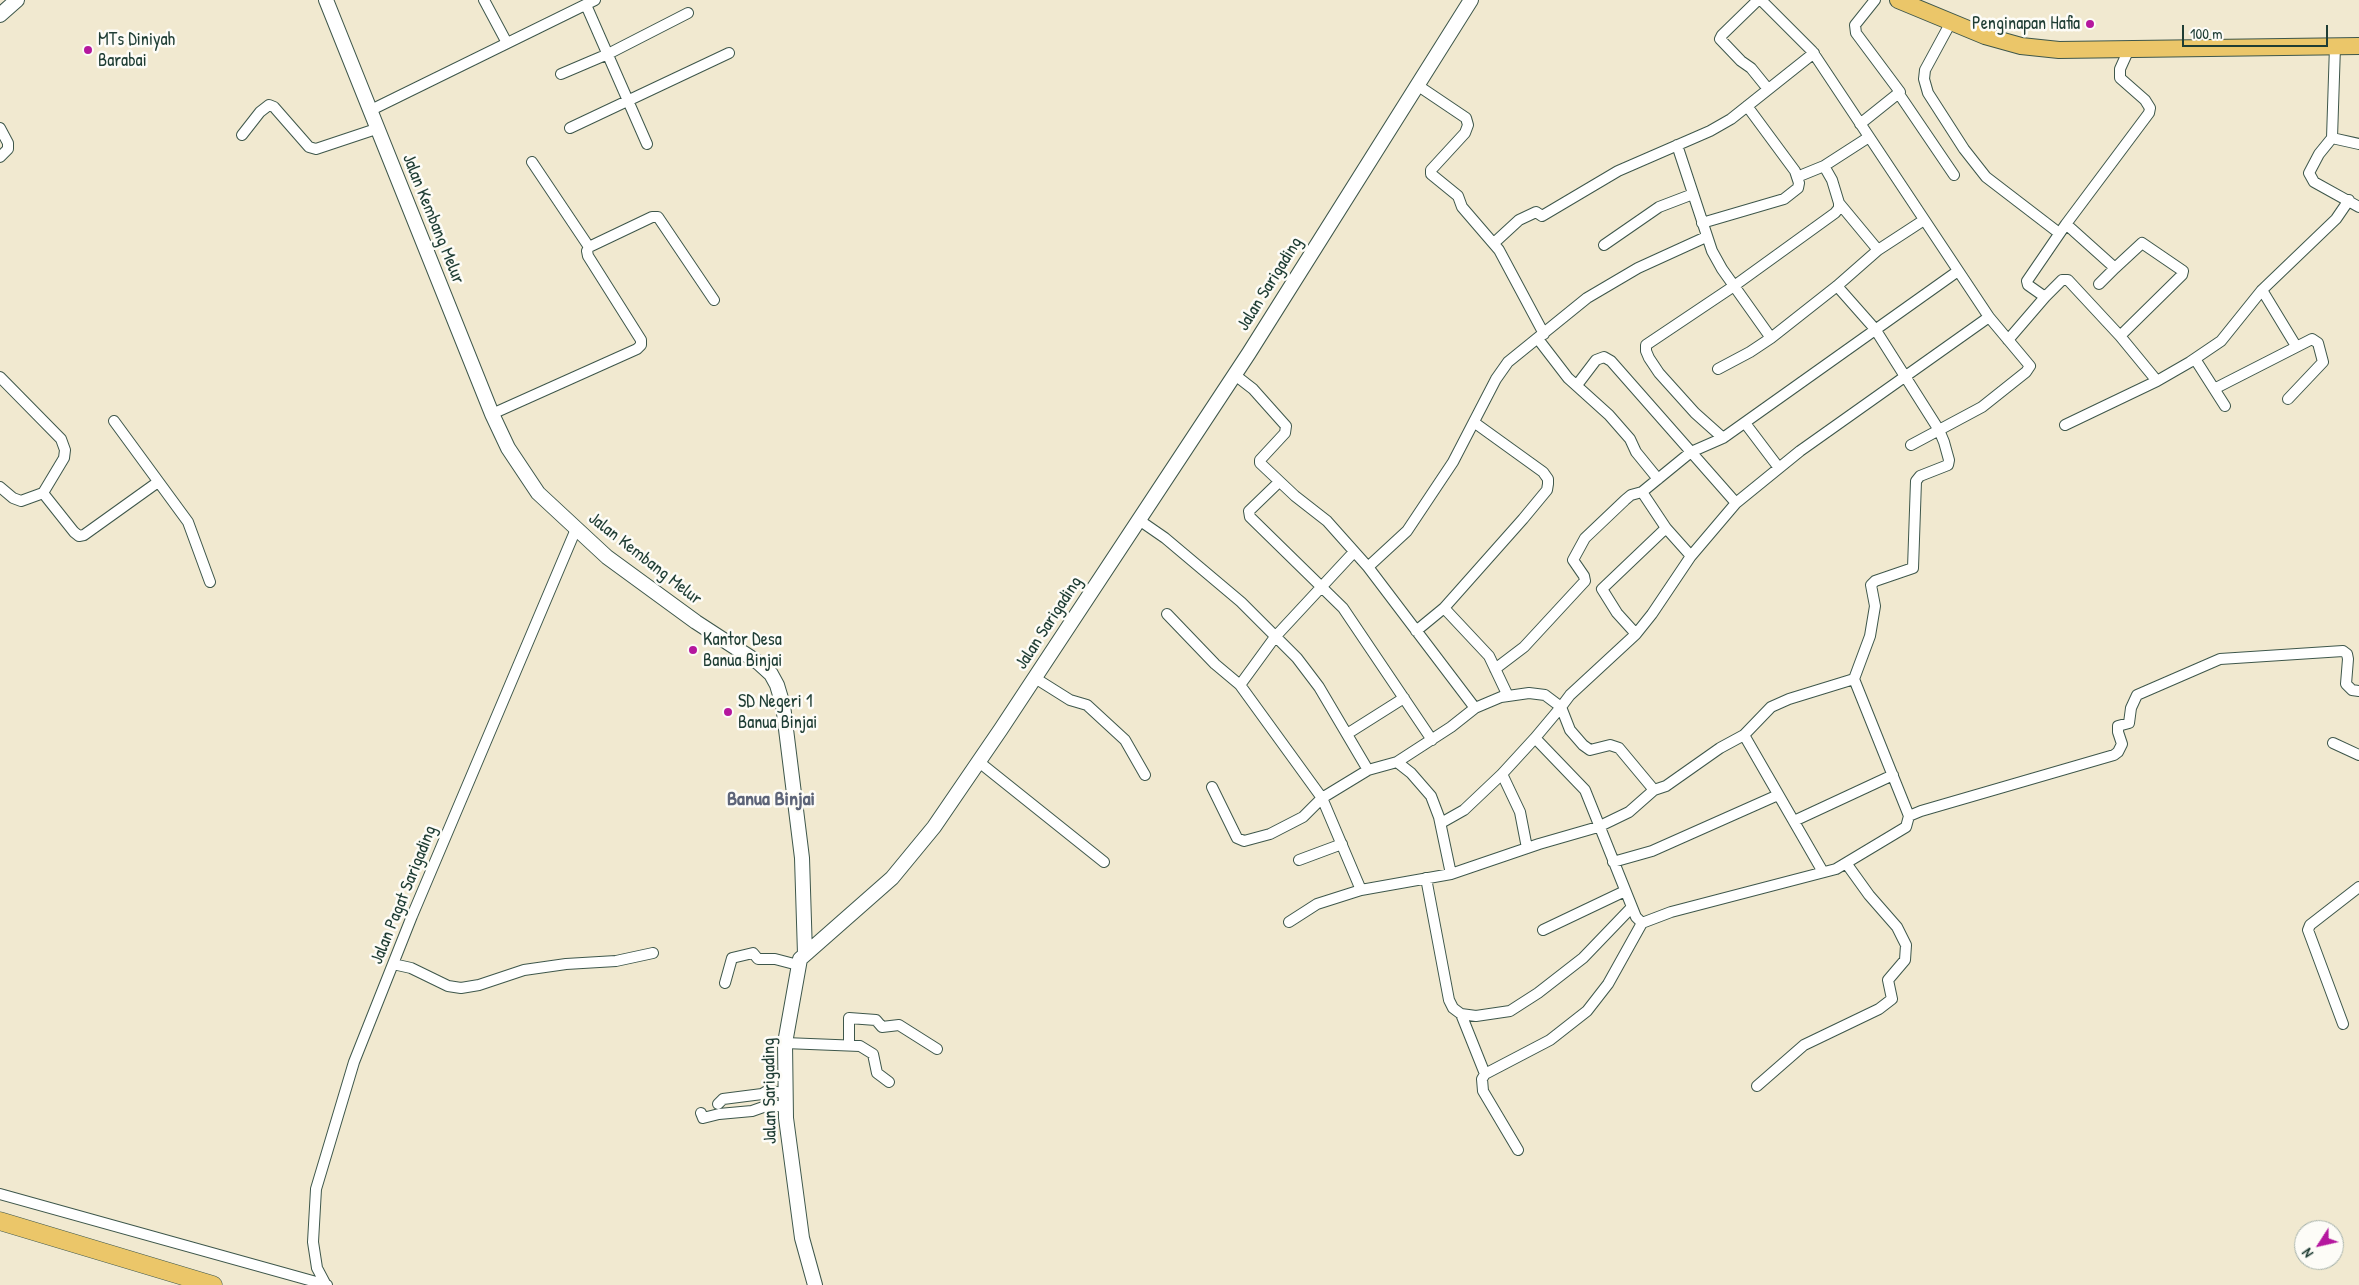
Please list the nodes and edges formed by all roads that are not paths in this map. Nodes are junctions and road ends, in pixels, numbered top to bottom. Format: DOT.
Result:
graph roads {
  1 [pos="17,0"];
  2 [pos="326,0"];
  3 [pos="484,0"];
  4 [pos="1471,0"];
  5 [pos="1759,0"];
  6 [pos="1875,0"];
  7 [pos="1898,0"];
  8 [pos="591,2"];
  9 [pos="688,13"];
  10 [pos="0,15"];
  11 [pos="1951,22"];
  12 [pos="507,44"];
  13 [pos="2335,46"];
  14 [pos="2359,46"];
  15 [pos="2130,49"];
  16 [pos="729,53"];
  17 [pos="1814,53"];
  18 [pos="608,54"];
  19 [pos="561,74"];
  20 [pos="1417,85"];
  21 [pos="1768,89"];
  22 [pos="1900,94"];
  23 [pos="629,100"];
  24 [pos="1747,106"];
  25 [pos="369,111"];
  26 [pos="1860,124"];
  27 [pos="0,128"];
  28 [pos="570,128"];
  29 [pos="376,129"];
  30 [pos="242,135"];
  31 [pos="1869,138"];
  32 [pos="2332,138"];
  33 [pos="647,144"];
  34 [pos="2359,144"];
  35 [pos="1677,145"];
  36 [pos="0,157"];
  37 [pos="532,162"];
  38 [pos="1824,166"];
  39 [pos="1954,175"];
  40 [pos="1797,177"];
  41 [pos="1693,194"];
  42 [pos="2349,200"];
  43 [pos="1839,203"];
  44 [pos="2359,207"];
  45 [pos="1924,220"];
  46 [pos="1702,223"];
  47 [pos="2066,224"];
  48 [pos="2059,233"];
  49 [pos="1706,236"];
  50 [pos="1494,243"];
  51 [pos="1604,245"];
  52 [pos="589,247"];
  53 [pos="1878,250"];
  54 [pos="2115,268"];
  55 [pos="1958,271"];
  56 [pos="2098,284"];
  57 [pos="1734,286"];
  58 [pos="1837,286"];
  59 [pos="2262,290"];
  60 [pos="2045,297"];
  61 [pos="714,300"];
  62 [pos="1989,317"];
  63 [pos="1875,329"];
  64 [pos="1541,336"];
  65 [pos="2120,336"];
  66 [pos="1771,338"];
  67 [pos="2008,340"];
  68 [pos="2296,346"];
  69 [pos="2195,359"];
  70 [pos="1718,370"];
  71 [pos="1235,375"];
  72 [pos="1906,376"];
  73 [pos="0,377"];
  74 [pos="2157,381"];
  75 [pos="1577,385"];
  76 [pos="2214,390"];
  77 [pos="2288,399"];
  78 [pos="2225,406"];
  79 [pos="492,414"];
  80 [pos="114,421"];
  81 [pos="1475,423"];
  82 [pos="1745,423"];
  83 [pos="2065,426"];
  84 [pos="1939,430"];
  85 [pos="1723,438"];
  86 [pos="1910,445"];
  87 [pos="1691,452"];
  88 [pos="1779,468"];
  89 [pos="1658,479"];
  90 [pos="158,482"];
  91 [pos="1279,482"];
  92 [pos="0,487"];
  93 [pos="1642,492"];
  94 [pos="43,493"];
  95 [pos="1736,503"];
  96 [pos="1139,520"];
  97 [pos="1666,528"];
  98 [pos="576,529"];
  99 [pos="1354,553"];
  100 [pos="1691,556"];
  101 [pos="1368,567"];
  102 [pos="210,582"];
  103 [pos="1322,588"];
  104 [pos="1444,608"];
  105 [pos="1167,614"];
  106 [pos="1416,631"];
  107 [pos="1636,634"];
  108 [pos="1275,637"];
  109 [pos="1495,669"];
  110 [pos="1035,678"];
  111 [pos="1854,679"];
  112 [pos="1240,685"];
  113 [pos="2359,691"];
  114 [pos="1508,696"];
  115 [pos="1404,698"];
  116 [pos="1561,707"];
  117 [pos="1475,708"];
  118 [pos="1346,734"];
  119 [pos="1744,735"];
  120 [pos="1536,738"];
  121 [pos="1432,740"];
  122 [pos="2333,743"];
  123 [pos="2359,755"];
  124 [pos="979,762"];
  125 [pos="1397,762"];
  126 [pos="1368,770"];
  127 [pos="1502,774"];
  128 [pos="1145,775"];
  129 [pos="1893,776"];
  130 [pos="1212,788"];
  131 [pos="1654,790"];
  132 [pos="1778,795"];
  133 [pos="1322,798"];
  134 [pos="1909,816"];
  135 [pos="1794,821"];
  136 [pos="1440,823"];
  137 [pos="1598,827"];
  138 [pos="1342,844"];
  139 [pos="1527,848"];
  140 [pos="1299,860"];
  141 [pos="1104,862"];
  142 [pos="1613,862"];
  143 [pos="1846,863"];
  144 [pos="1823,872"];
  145 [pos="1451,874"];
  146 [pos="1426,878"];
  147 [pos="2359,887"];
  148 [pos="1361,890"];
  149 [pos="1625,891"];
  150 [pos="1632,908"];
  151 [pos="1290,922"];
  152 [pos="1642,924"];
  153 [pos="1544,930"];
  154 [pos="653,953"];
  155 [pos="801,959"];
  156 [pos="393,964"];
  157 [pos="725,983"];
  158 [pos="1461,1014"];
  159 [pos="2343,1024"];
  160 [pos="785,1043"];
  161 [pos="849,1046"];
  162 [pos="937,1050"];
  163 [pos="1485,1074"];
  164 [pos="890,1082"];
  165 [pos="1757,1086"];
  166 [pos="786,1093"];
  167 [pos="718,1104"];
  168 [pos="786,1107"];
  169 [pos="700,1113"];
  170 [pos="1518,1150"];
  171 [pos="0,1194"];
  172 [pos="0,1221"];
  173 [pos="212,1285"];
  174 [pos="326,1285"];
  175 [pos="815,1285"];
  1 -- 10 [label="street"];
  2 -- 25 [label="street, Jalan Kembang Melur"];
  3 -- 12 [label="street"];
  4 -- 20 [label="street, Jalan Sarigading"];
  5 -- 17 [label="street"];
  5 -- 21 [label="street"];
  6 -- 22 [label="street"];
  7 -- 11 [label="main road"];
  8 -- 12 [label="street"];
  8 -- 18 [label="street"];
  9 -- 18 [label="street"];
  11 -- 15 [label="main road"];
  11 -- 48 [label="street"];
  12 -- 25 [label="street"];
  13 -- 14 [label="main road"];
  13 -- 15 [label="main road"];
  13 -- 32 [label="street"];
  15 -- 47 [label="street"];
  16 -- 23 [label="street"];
  17 -- 21 [label="street"];
  17 -- 26 [label="street"];
  18 -- 19 [label="street"];
  18 -- 23 [label="street"];
  20 -- 50 [label="street"];
  20 -- 71 [label="street, Jalan Sarigading"];
  21 -- 24 [label="street"];
  22 -- 26 [label="street"];
  22 -- 39 [label="street"];
  23 -- 28 [label="street"];
  23 -- 33 [label="street"];
  24 -- 35 [label="street"];
  24 -- 40 [label="street"];
  25 -- 29 [label="street, Jalan Kembang Melur"];
  26 -- 31 [label="street"];
  27 -- 36 [label="street"];
  29 -- 30 [label="street"];
  29 -- 79 [label="street, Jalan Kembang Melur"];
  31 -- 38 [label="street"];
  31 -- 45 [label="street"];
  32 -- 34 [label="street"];
  32 -- 42 [label="street"];
  35 -- 41 [label="street"];
  35 -- 50 [label="street"];
  37 -- 52 [label="street"];
  38 -- 40 [label="street"];
  38 -- 43 [label="street"];
  40 -- 46 [label="street"];
  41 -- 46 [label="street"];
  41 -- 51 [label="street"];
  42 -- 44 [label="street"];
  42 -- 59 [label="street"];
  43 -- 53 [label="street"];
  43 -- 57 [label="street"];
  45 -- 53 [label="street"];
  45 -- 55 [label="street"];
  46 -- 49 [label="street"];
  47 -- 48 [label="street"];
  47 -- 54 [label="street"];
  48 -- 60 [label="street"];
  49 -- 57 [label="street"];
  49 -- 64 [label="street"];
  50 -- 64 [label="street"];
  52 -- 61 [label="street"];
  52 -- 79 [label="street"];
  53 -- 58 [label="street"];
  54 -- 56 [label="street"];
  54 -- 65 [label="street"];
  55 -- 62 [label="street"];
  55 -- 63 [label="street"];
  57 -- 66 [label="street"];
  57 -- 85 [label="street"];
  58 -- 63 [label="street"];
  58 -- 66 [label="street"];
  59 -- 68 [label="street"];
  59 -- 69 [label="street"];
  60 -- 65 [label="street"];
  60 -- 67 [label="street"];
  62 -- 67 [label="street"];
  62 -- 72 [label="street"];
  63 -- 72 [label="street"];
  63 -- 82 [label="street"];
  64 -- 75 [label="street"];
  64 -- 81 [label="street"];
  65 -- 74 [label="street"];
  66 -- 70 [label="street"];
  67 -- 84 [label="street"];
  68 -- 76 [label="street"];
  68 -- 77 [label="street"];
  69 -- 74 [label="street"];
  69 -- 76 [label="street"];
  71 -- 91 [label="street"];
  71 -- 96 [label="street, Jalan Sarigading"];
  72 -- 84 [label="street"];
  72 -- 88 [label="street"];
  73 -- 94 [label="street"];
  74 -- 83 [label="street"];
  75 -- 87 [label="street"];
  75 -- 89 [label="street"];
  76 -- 78 [label="street"];
  79 -- 98 [label="street, Jalan Kembang Melur"];
  80 -- 90 [label="street"];
  81 -- 101 [label="street"];
  81 -- 104 [label="street"];
  82 -- 85 [label="street"];
  82 -- 88 [label="street"];
  84 -- 86 [label="street"];
  84 -- 111 [label="street"];
  85 -- 87 [label="street"];
  87 -- 89 [label="street"];
  87 -- 95 [label="street"];
  88 -- 95 [label="street"];
  89 -- 93 [label="street"];
  90 -- 94 [label="street"];
  90 -- 102 [label="street"];
  91 -- 99 [label="street"];
  91 -- 103 [label="street"];
  92 -- 94 [label="street"];
  93 -- 97 [label="street"];
  93 -- 109 [label="street"];
  95 -- 100 [label="street"];
  96 -- 108 [label="street"];
  96 -- 110 [label="street, Jalan Sarigading"];
  97 -- 100 [label="street"];
  97 -- 107 [label="street"];
  98 -- 155 [label="street, Jalan Kembang Melur"];
  98 -- 156 [label="street, Jalan Pagat Sarigading"];
  99 -- 101 [label="street"];
  99 -- 103 [label="street"];
  100 -- 107 [label="street"];
  101 -- 106 [label="street"];
  103 -- 108 [label="street"];
  103 -- 115 [label="street"];
  104 -- 106 [label="street"];
  104 -- 109 [label="street"];
  105 -- 112 [label="street"];
  106 -- 117 [label="street"];
  107 -- 116 [label="street"];
  108 -- 112 [label="street"];
  108 -- 118 [label="street"];
  109 -- 114 [label="street"];
  110 -- 124 [label="street, Jalan Sarigading"];
  110 -- 128 [label="street"];
  111 -- 119 [label="street"];
  111 -- 129 [label="street"];
  112 -- 133 [label="street"];
  113 -- 134 [label="street"];
  114 -- 116 [label="street"];
  114 -- 117 [label="street"];
  115 -- 118 [label="street"];
  115 -- 121 [label="street"];
  116 -- 120 [label="street"];
  116 -- 131 [label="street"];
  117 -- 121 [label="street"];
  118 -- 126 [label="street"];
  119 -- 131 [label="street"];
  119 -- 132 [label="street"];
  120 -- 127 [label="street"];
  120 -- 137 [label="street"];
  121 -- 125 [label="street"];
  122 -- 123 [label="street"];
  124 -- 141 [label="street"];
  124 -- 155 [label="street, Jalan Sarigading"];
  125 -- 126 [label="street"];
  125 -- 136 [label="street"];
  126 -- 133 [label="street"];
  127 -- 136 [label="street"];
  127 -- 139 [label="street"];
  129 -- 134 [label="street"];
  129 -- 135 [label="street"];
  130 -- 133 [label="street"];
  131 -- 137 [label="street"];
  132 -- 135 [label="street"];
  132 -- 142 [label="street"];
  133 -- 138 [label="street"];
  134 -- 143 [label="street"];
  135 -- 144 [label="street"];
  136 -- 145 [label="street"];
  137 -- 139 [label="street"];
  137 -- 142 [label="street"];
  138 -- 140 [label="street"];
  138 -- 148 [label="street"];
  139 -- 145 [label="street"];
  142 -- 149 [label="street"];
  143 -- 144 [label="street"];
  143 -- 165 [label="street"];
  144 -- 152 [label="street"];
  145 -- 146 [label="street"];
  146 -- 148 [label="street"];
  146 -- 158 [label="street"];
  147 -- 159 [label="street"];
  148 -- 151 [label="street"];
  149 -- 150 [label="street"];
  149 -- 153 [label="street"];
  150 -- 152 [label="street"];
  150 -- 158 [label="street"];
  152 -- 163 [label="street"];
  154 -- 156 [label="street"];
  155 -- 157 [label="street"];
  155 -- 160 [label="street, Jalan Sarigading"];
  156 -- 174 [label="street, Jalan Pagat Sarigading"];
  158 -- 163 [label="street"];
  160 -- 161 [label="street"];
  160 -- 166 [label="street, Jalan Sarigading"];
  161 -- 162 [label="street"];
  161 -- 164 [label="street"];
  163 -- 170 [label="street"];
  166 -- 167 [label="street"];
  166 -- 168 [label="street, Jalan Sarigading"];
  168 -- 169 [label="street"];
  168 -- 175 [label="street, Jalan Sarigading"];
  171 -- 174 [label="street"];
  172 -- 173 [label="highway"];
}
